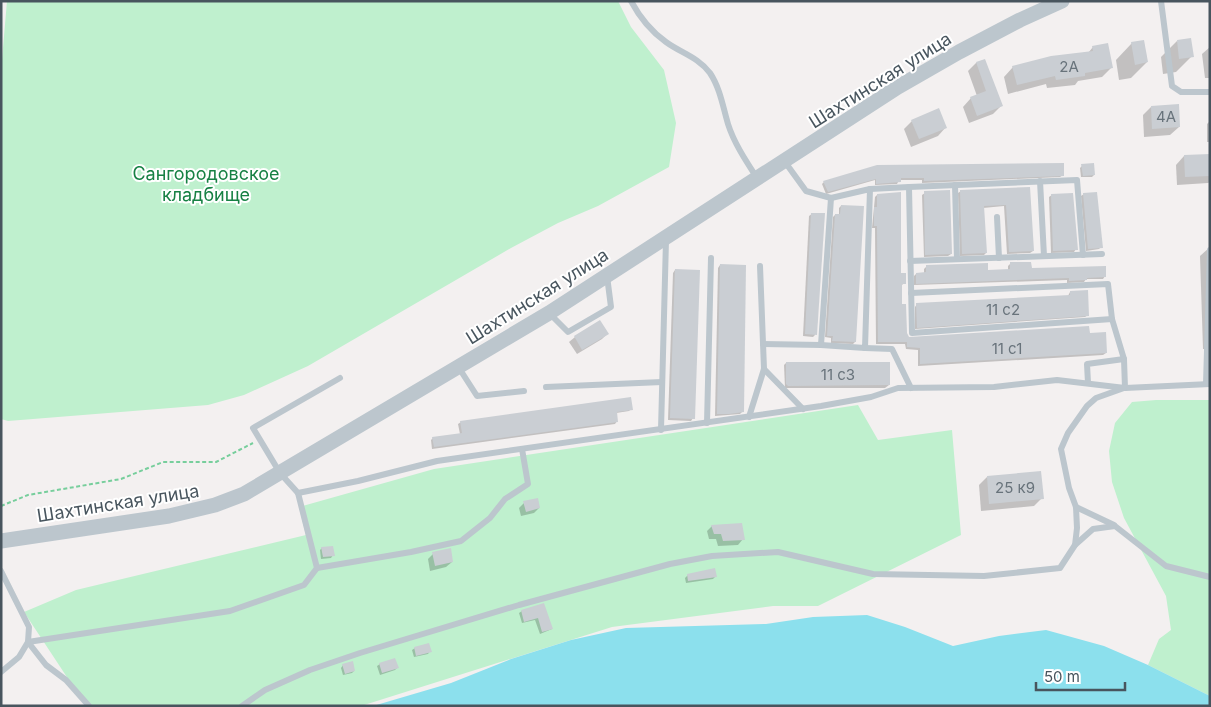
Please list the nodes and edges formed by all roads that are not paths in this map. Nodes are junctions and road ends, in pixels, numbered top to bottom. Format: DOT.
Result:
graph roads {
  1 [pos="631,1"];
  2 [pos="1062,1"];
  3 [pos="1161,1"];
  4 [pos="1210,92"];
  5 [pos="785,162"];
  6 [pos="757,180"];
  7 [pos="1040,181"];
  8 [pos="955,185"];
  9 [pos="909,187"];
  10 [pos="870,189"];
  11 [pos="831,198"];
  12 [pos="997,217"];
  13 [pos="666,238"];
  14 [pos="1210,250"];
  15 [pos="1102,254"];
  16 [pos="1083,255"];
  17 [pos="1044,256"];
  18 [pos="711,258"];
  19 [pos="999,258"];
  20 [pos="957,260"];
  21 [pos="910,261"];
  22 [pos="760,266"];
  23 [pos="607,275"];
  24 [pos="911,293"];
  25 [pos="549,313"];
  26 [pos="1112,319"];
  27 [pos="762,344"];
  28 [pos="821,345"];
  29 [pos="865,348"];
  30 [pos="1124,359"];
  31 [pos="458,367"];
  32 [pos="764,370"];
  33 [pos="340,378"];
  34 [pos="662,382"];
  35 [pos="1088,383"];
  36 [pos="1208,384"];
  37 [pos="546,387"];
  38 [pos="911,388"];
  39 [pos="1125,388"];
  40 [pos="524,391"];
  41 [pos="803,409"];
  42 [pos="748,417"];
  43 [pos="707,423"];
  44 [pos="661,430"];
  45 [pos="522,449"];
  46 [pos="280,473"];
  47 [pos="298,493"];
  48 [pos="1076,507"];
  49 [pos="1115,526"];
  50 [pos="1,541"];
  51 [pos="1075,545"];
  52 [pos="317,568"];
  53 [pos="1,571"];
  54 [pos="1210,577"];
  55 [pos="28,642"];
  56 [pos="1,672"];
  57 [pos="89,706"];
  58 [pos="242,706"];
  1 -- 6 [label="lane"];
  2 -- 5 [label="street, Шахтинская улица"];
  3 -- 4 [label="lane"];
  5 -- 6 [label="street, Шахтинская улица"];
  5 -- 11 [label="lane"];
  6 -- 13 [label="street, Шахтинская улица"];
  7 -- 8 [label="lane"];
  7 -- 16 [label="lane"];
  7 -- 17 [label="lane"];
  8 -- 9 [label="lane"];
  8 -- 20 [label="lane"];
  9 -- 10 [label="lane"];
  9 -- 21 [label="lane"];
  10 -- 11 [label="lane"];
  10 -- 29 [label="lane"];
  11 -- 28 [label="lane"];
  12 -- 19 [label="lane"];
  13 -- 23 [label="street, Шахтинская улица"];
  13 -- 34 [label="lane"];
  14 -- 36 [label="lane"];
  15 -- 16 [label="lane"];
  16 -- 17 [label="lane"];
  17 -- 19 [label="lane"];
  18 -- 43 [label="lane"];
  19 -- 20 [label="lane"];
  20 -- 21 [label="lane"];
  21 -- 24 [label="lane"];
  22 -- 27 [label="lane"];
  23 -- 25 [label="street, Шахтинская улица"];
  23 -- 25 [label="lane"];
  24 -- 26 [label="lane"];
  24 -- 26 [label="lane"];
  25 -- 31 [label="street, Шахтинская улица"];
  26 -- 30 [label="lane"];
  27 -- 28 [label="lane"];
  27 -- 32 [label="lane"];
  28 -- 29 [label="lane"];
  29 -- 38 [label="lane"];
  30 -- 35 [label="lane"];
  30 -- 39 [label="lane"];
  31 -- 40 [label="lane"];
  31 -- 46 [label="street, Шахтинская улица"];
  32 -- 41 [label="lane"];
  32 -- 42 [label="lane"];
  33 -- 46 [label="lane"];
  34 -- 37 [label="lane"];
  34 -- 44 [label="lane"];
  35 -- 38 [label="lane"];
  35 -- 39 [label="lane"];
  36 -- 39 [label="lane"];
  38 -- 41 [label="lane"];
  39 -- 48 [label="lane"];
  41 -- 42 [label="lane"];
  42 -- 43 [label="lane"];
  43 -- 44 [label="lane"];
  44 -- 45 [label="lane"];
  45 -- 47 [label="lane"];
  45 -- 52 [label="lane"];
  46 -- 47 [label="lane"];
  46 -- 50 [label="street, Шахтинская улица"];
  47 -- 52 [label="lane"];
  48 -- 49 [label="lane"];
  48 -- 51 [label="lane"];
  49 -- 51 [label="lane"];
  49 -- 54 [label="lane"];
  51 -- 58 [label="lane"];
  52 -- 55 [label="lane"];
  53 -- 55 [label="lane"];
  55 -- 56 [label="lane"];
  55 -- 57 [label="lane"];
}
